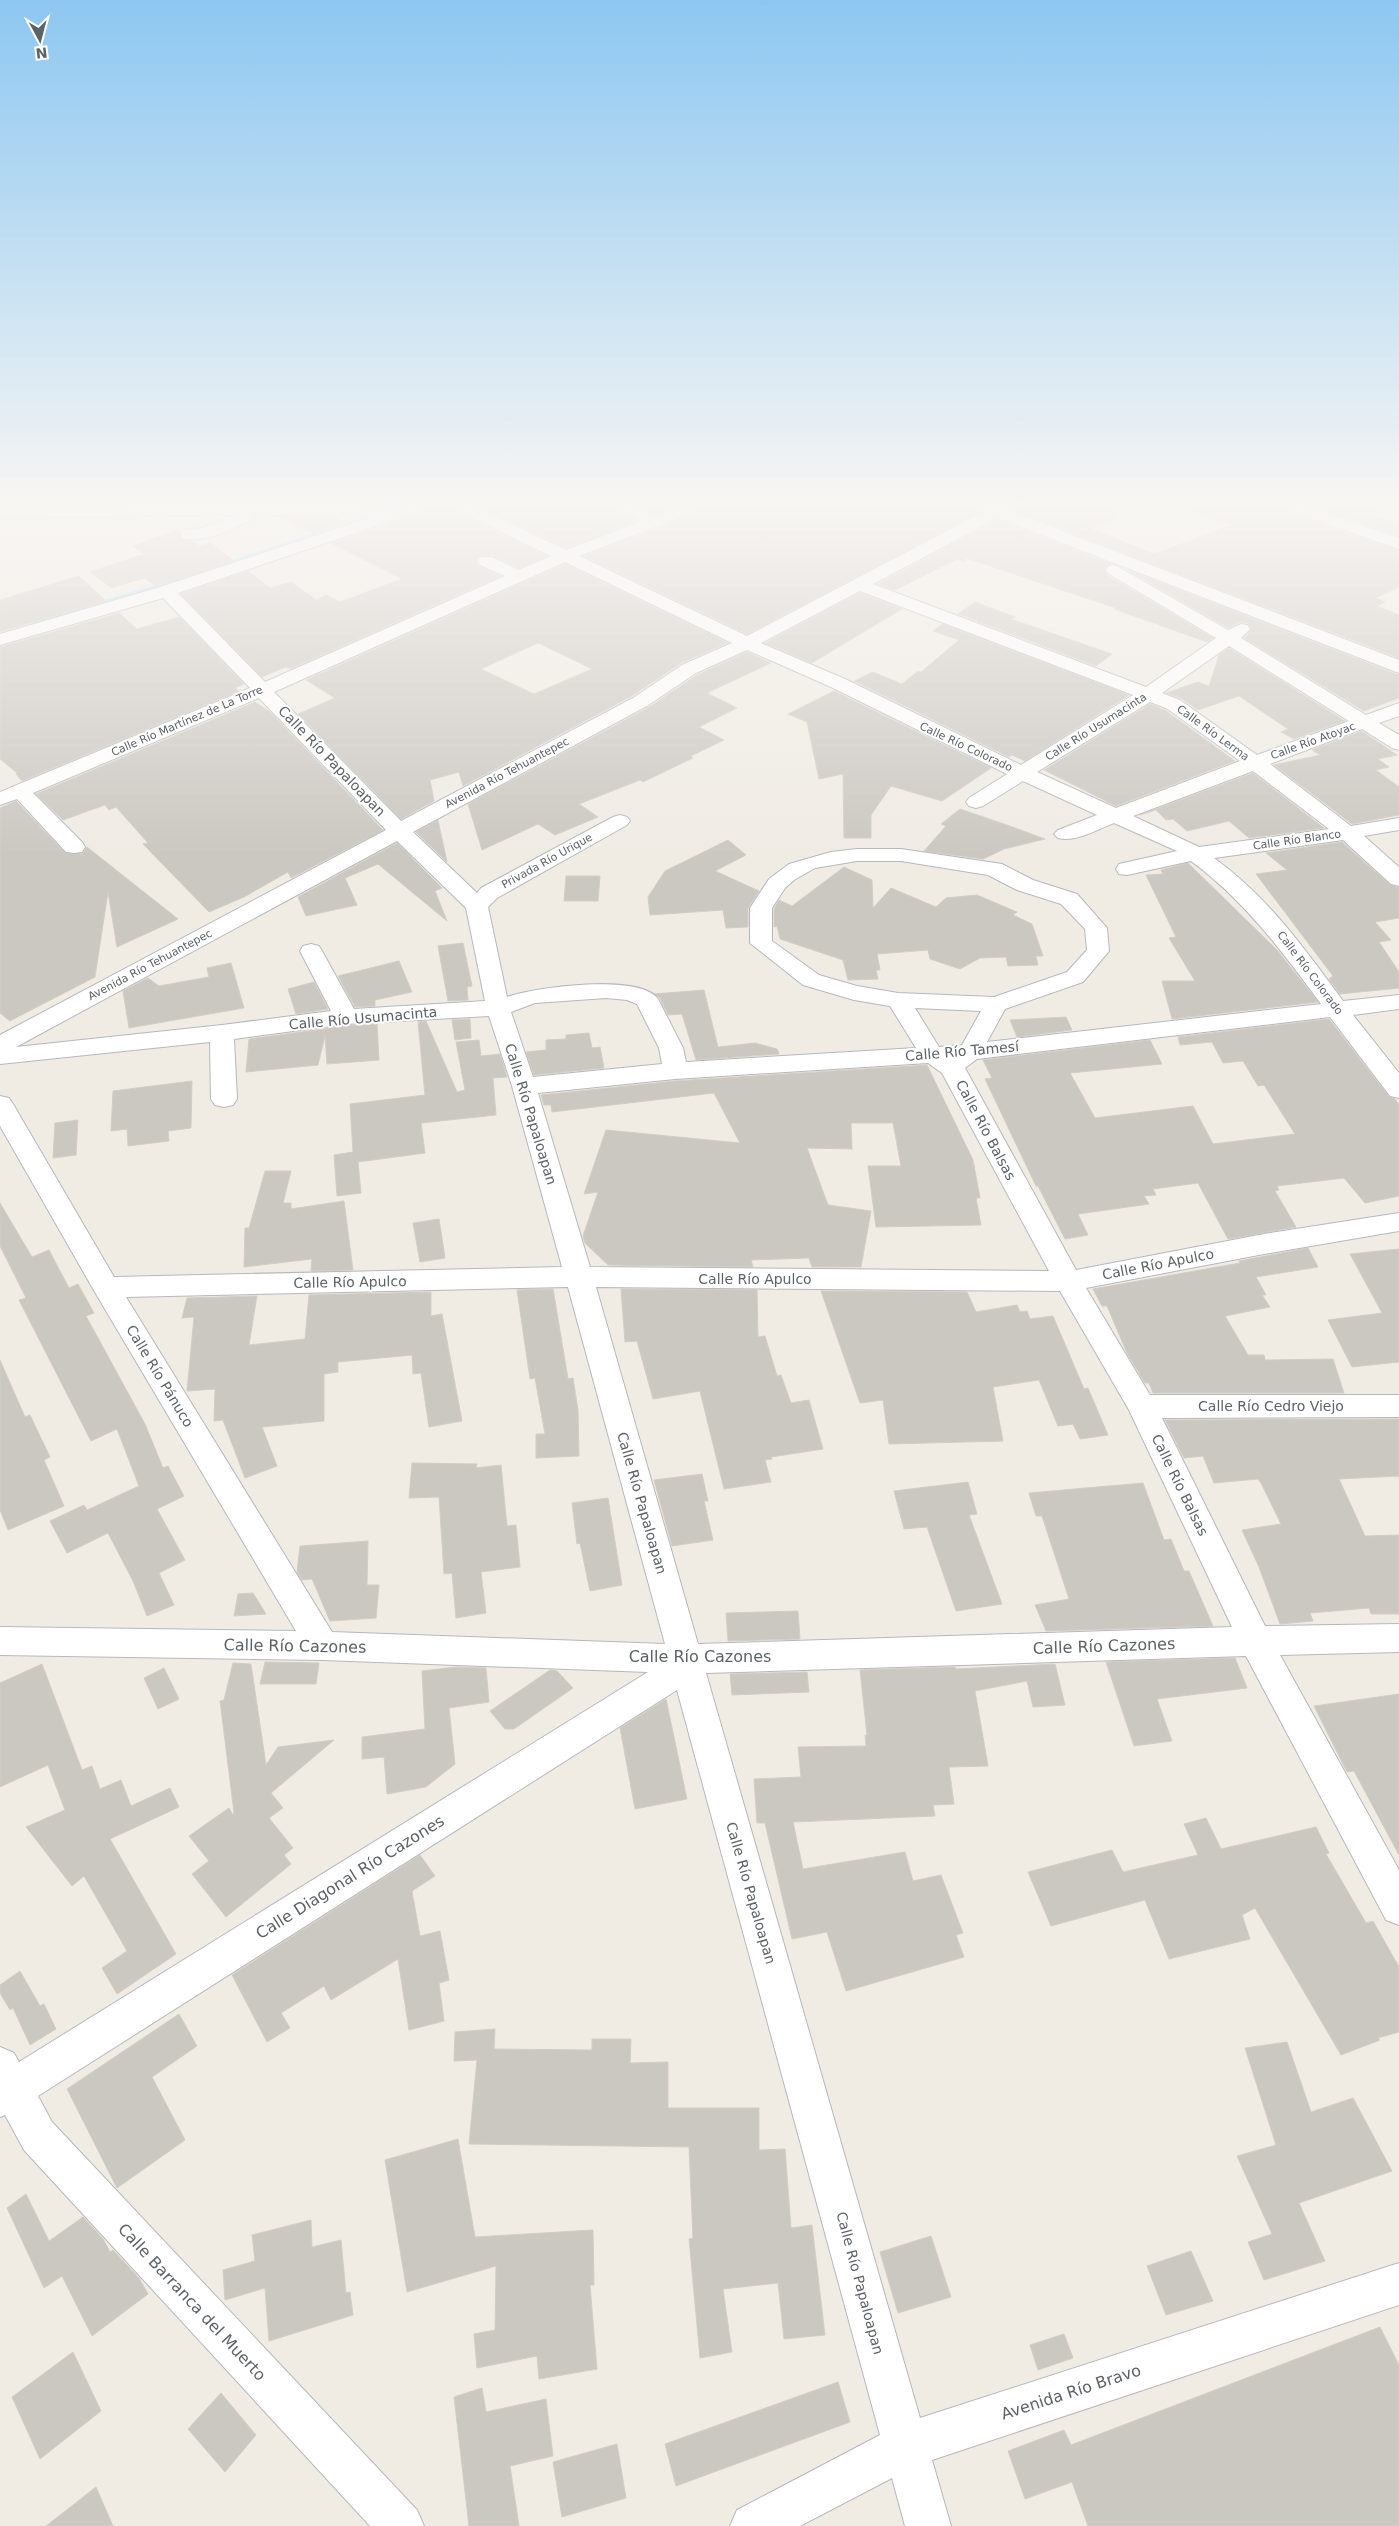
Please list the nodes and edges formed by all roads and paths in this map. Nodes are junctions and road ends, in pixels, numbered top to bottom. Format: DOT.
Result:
graph roads {
  1 [pos="23,621"];
  2 [pos="65,621"];
  3 [pos="195,621"];
  4 [pos="418,621"];
  5 [pos="700,621"];
  6 [pos="788,621"];
  7 [pos="954,621"];
  8 [pos="1202,621"];
  9 [pos="1255,621"];
  10 [pos="1285,621"];
  11 [pos="0,628"];
  12 [pos="1228,636"];
  13 [pos="0,640"];
  14 [pos="746,643"];
  15 [pos="1399,667"];
  16 [pos="262,690"];
  17 [pos="1147,695"];
  18 [pos="1399,709"];
  19 [pos="1366,722"];
  20 [pos="1399,744"];
  21 [pos="1254,762"];
  22 [pos="1022,774"];
  23 [pos="20,791"];
  24 [pos="0,799"];
  25 [pos="976,802"];
  26 [pos="1114,815"];
  27 [pos="620,821"];
  28 [pos="1399,824"];
  29 [pos="399,831"];
  30 [pos="1348,833"];
  31 [pos="1064,834"];
  32 [pos="74,847"];
  33 [pos="1195,854"];
  34 [pos="1127,869"];
  35 [pos="1399,879"];
  36 [pos="477,906"];
  37 [pos="311,951"];
  38 [pos="898,1000"];
  39 [pos="1399,1002"];
  40 [pos="996,1004"];
  41 [pos="498,1008"];
  42 [pos="1338,1011"];
  43 [pos="346,1018"];
  44 [pos="222,1034"];
  45 [pos="0,1045"];
  46 [pos="0,1056"];
  47 [pos="951,1058"];
  48 [pos="675,1071"];
  49 [pos="524,1086"];
  50 [pos="1399,1090"];
  51 [pos="224,1099"];
  52 [pos="0,1104"];
  53 [pos="1399,1222"];
  54 [pos="579,1278"];
  55 [pos="1068,1281"];
  56 [pos="106,1287"];
  57 [pos="1399,1406"];
  58 [pos="1142,1407"];
  59 [pos="1399,1638"];
  60 [pos="0,1641"];
  61 [pos="1255,1641"];
  62 [pos="323,1646"];
  63 [pos="687,1663"];
  64 [pos="1399,1907"];
  65 [pos="4,2084"];
  66 [pos="1399,2284"];
  67 [pos="905,2446"];
  68 [pos="401,2526"];
  69 [pos="753,2526"];
  70 [pos="928,2526"];
  1 -- 11 [label="street"];
  2 -- 13 [label="street"];
  3 -- 16 [label="street, Calle Río Papaloapan"];
  4 -- 16 [label="street, Calle Río Martínez de La Torre"];
  5 -- 14 [label="street, Calle Río Colorado"];
  6 -- 14 [label="street, Avenida Río Tehuantepec"];
  7 -- 17 [label="street, Calle Río Lerma"];
  8 -- 12 [label="street"];
  9 -- 12 [label="street, Calle Río Usumacinta"];
  10 -- 15 [label="street"];
  12 -- 17 [label="street, Calle Río Usumacinta"];
  12 -- 19 [label="street"];
  14 -- 22 [label="street, Calle Río Colorado"];
  14 -- 29 [label="street, Avenida Río Tehuantepec"];
  16 -- 23 [label="street, Calle Río Martínez de La Torre"];
  16 -- 29 [label="street, Calle Río Papaloapan"];
  17 -- 21 [label="street, Calle Río Lerma"];
  17 -- 22 [label="street, Calle Río Usumacinta"];
  18 -- 19 [label="street, Calle Río Atoyac"];
  19 -- 20 [label="street"];
  19 -- 21 [label="street, Calle Río Atoyac"];
  21 -- 26 [label="street, Calle Río Atoyac"];
  21 -- 30 [label="street, Calle Río Lerma"];
  22 -- 25 [label="street, Calle Río Usumacinta"];
  22 -- 26 [label="street, Calle Río Colorado"];
  23 -- 24 [label="street, Calle Río Martínez de La Torre"];
  23 -- 32 [label="street"];
  26 -- 31 [label="street, Calle Río Atoyac"];
  26 -- 33 [label="street, Calle Río Colorado"];
  27 -- 36 [label="street, Privada Río Urique"];
  28 -- 30 [label="street, Calle Río Blanco"];
  29 -- 36 [label="street, Calle Río Papaloapan"];
  29 -- 45 [label="street, Avenida Río Tehuantepec"];
  30 -- 33 [label="street, Calle Río Blanco"];
  30 -- 35 [label="street, Calle Río Lerma"];
  33 -- 34 [label="street, Calle Río Blanco"];
  33 -- 42 [label="street, Calle Río Colorado"];
  36 -- 41 [label="street, Calle Río Papaloapan"];
  37 -- 43 [label="street"];
  38 -- 40 [label="street"];
  38 -- 40 [label="street"];
  38 -- 47 [label="street, Calle Río Balsas"];
  39 -- 42 [label="street, Calle Río Tamesí"];
  40 -- 47 [label="street"];
  41 -- 43 [label="street, Calle Río Usumacinta"];
  41 -- 48 [label="street, Calle Río Usumacinta"];
  41 -- 49 [label="street, Calle Río Papaloapan"];
  42 -- 47 [label="street, Calle Río Tamesí"];
  42 -- 50 [label="street, Calle Río Colorado"];
  43 -- 44 [label="street, Calle Río Usumacinta"];
  44 -- 46 [label="street, Calle Río Usumacinta"];
  44 -- 51 [label="street"];
  47 -- 48 [label="street, Calle Río Tamesí"];
  47 -- 55 [label="street, Calle Río Balsas"];
  48 -- 49 [label="street, Calle Río Tamesí"];
  49 -- 54 [label="street, Calle Río Papaloapan"];
  52 -- 56 [label="street, Calle Río Pánuco"];
  53 -- 55 [label="street, Calle Río Apulco"];
  54 -- 55 [label="street, Calle Río Apulco"];
  54 -- 56 [label="street, Calle Río Apulco"];
  54 -- 63 [label="street, Calle Río Papaloapan"];
  55 -- 58 [label="street, Calle Río Balsas"];
  56 -- 62 [label="street, Calle Río Pánuco"];
  57 -- 58 [label="street, Calle Río Cedro Viejo"];
  58 -- 61 [label="street, Calle Río Balsas"];
  59 -- 61 [label="street, Calle Río Cazones"];
  60 -- 62 [label="street, Calle Río Cazones"];
  61 -- 63 [label="street, Calle Río Cazones"];
  61 -- 64 [label="street, Calle Río Balsas"];
  62 -- 63 [label="street, Calle Río Cazones"];
  63 -- 65 [label="street, Calle Diagonal Río Cazones"];
  63 -- 67 [label="street, Calle Río Papaloapan"];
  65 -- 68 [label="street, Calle Barranca del Muerto"];
  66 -- 67 [label="street, Avenida Río Bravo"];
  67 -- 69 [label="street, Avenida Río Bravo"];
  67 -- 70 [label="street, Calle Río Papaloapan"];
}
